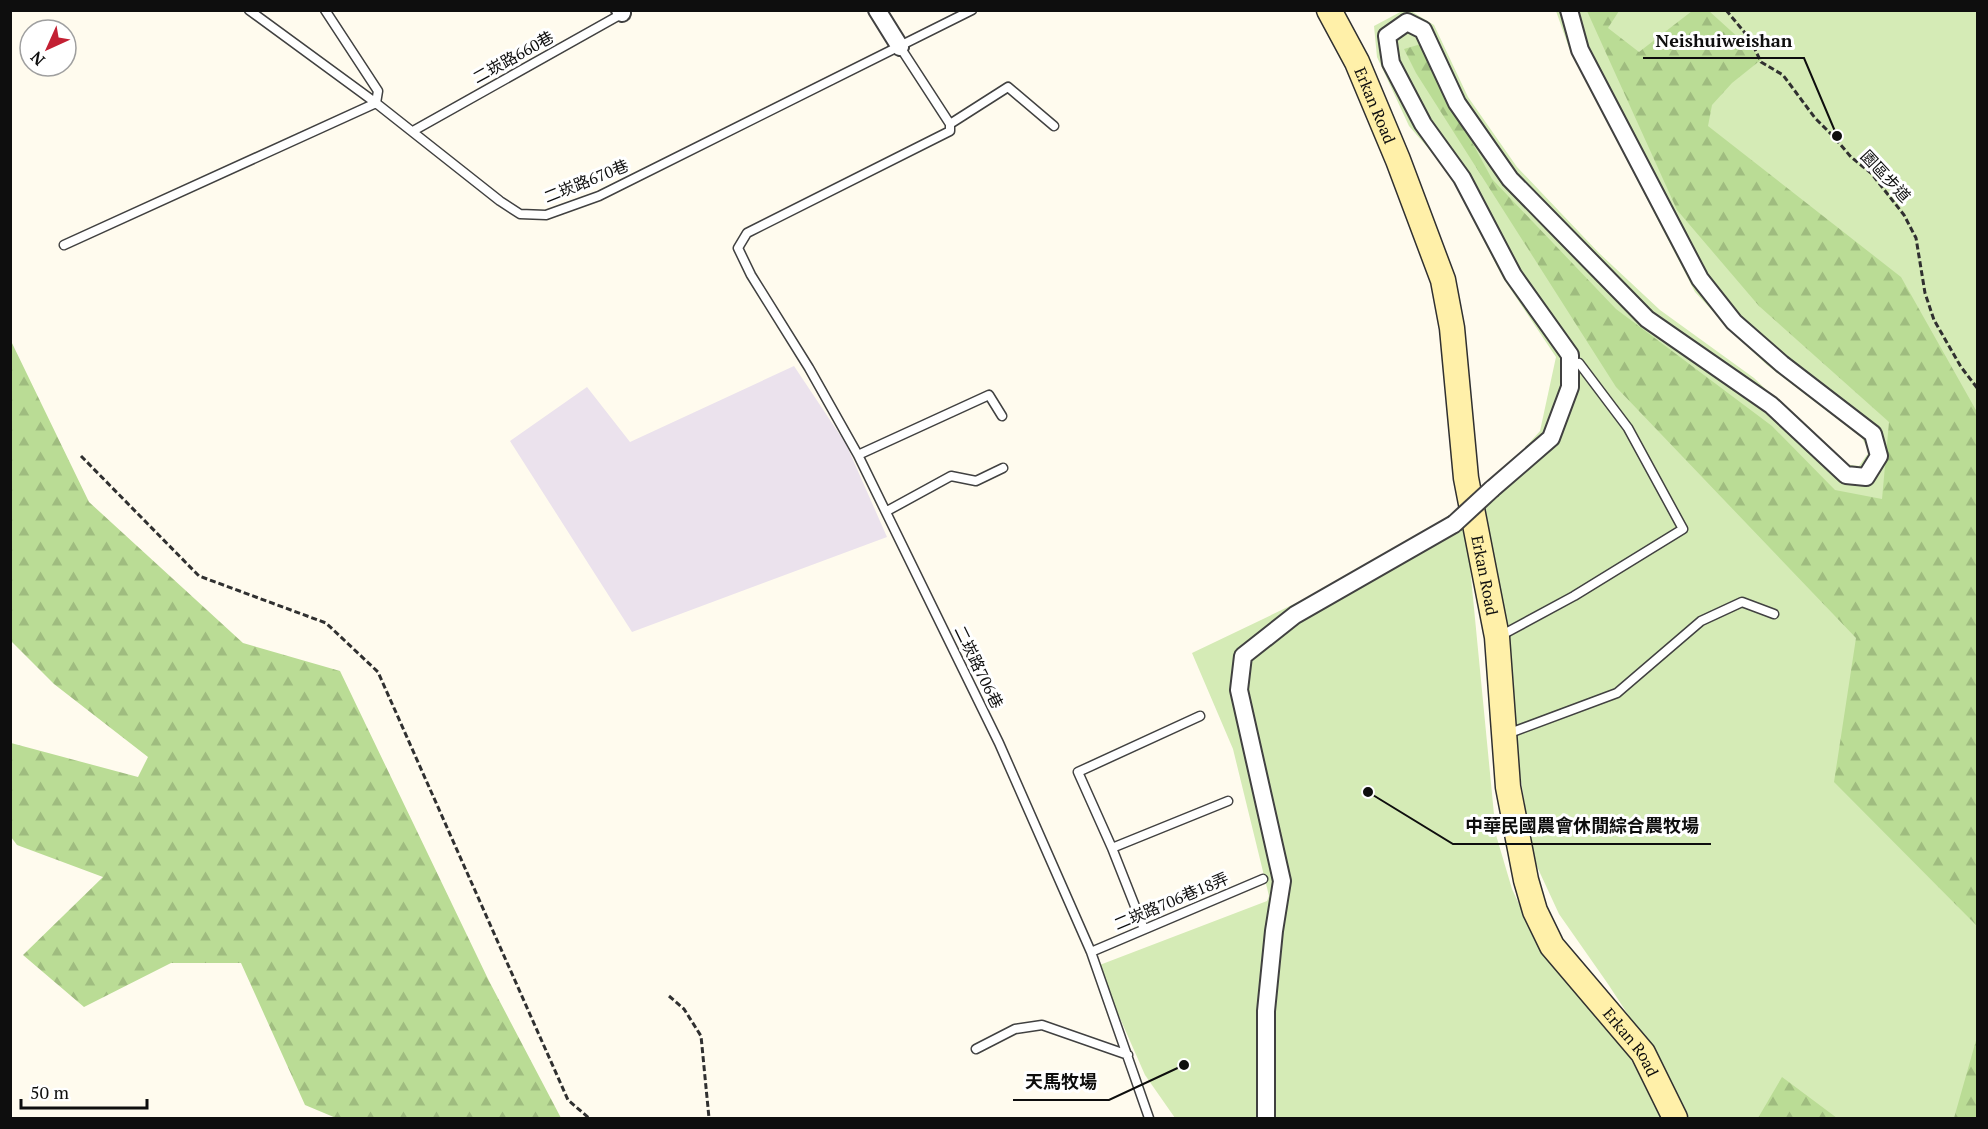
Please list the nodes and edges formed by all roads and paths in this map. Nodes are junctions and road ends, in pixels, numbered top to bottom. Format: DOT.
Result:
graph roads {
  1 [pos="249,10"];
  2 [pos="325,10"];
  3 [pos="877,10"];
  4 [pos="972,10"];
  5 [pos="1329,10"];
  6 [pos="1569,10"];
  7 [pos="1726,10"];
  8 [pos="623,12"];
  9 [pos="900,47"];
  10 [pos="376,103"];
  11 [pos="950,124"];
  12 [pos="1054,126"];
  13 [pos="413,131"];
  14 [pos="64,245"];
  15 [pos="1579,363"];
  16 [pos="1977,389"];
  17 [pos="1002,416"];
  18 [pos="858,455"];
  19 [pos="81,456"];
  20 [pos="1003,468"];
  21 [pos="887,511"];
  22 [pos="1774,614"];
  23 [pos="1497,637"];
  24 [pos="1200,716"];
  25 [pos="1504,735"];
  26 [pos="1228,801"];
  27 [pos="1112,849"];
  28 [pos="1263,879"];
  29 [pos="1144,928"];
  30 [pos="1091,952"];
  31 [pos="669,996"];
  32 [pos="976,1049"];
  33 [pos="1128,1055"];
  34 [pos="588,1119"];
  35 [pos="709,1119"];
  36 [pos="1149,1119"];
  37 [pos="1266,1119"];
  38 [pos="1675,1119"];
  1 -- 10 [label="lane, 二崁路670巷"];
  2 -- 10 [label="lane"];
  3 -- 9 [label="street"];
  4 -- 9 [label="lane, 二崁路670巷"];
  5 -- 23 [label="street, Erkan Road"];
  6 -- 37 [label="street, bridge"];
  7 -- 16 [label="path, 園區步道"];
  8 -- 13 [label="lane, 二崁路660巷"];
  9 -- 11 [label="lane"];
  9 -- 13 [label="lane, 二崁路670巷"];
  10 -- 13 [label="lane, 二崁路670巷"];
  10 -- 14 [label="lane"];
  11 -- 12 [label="lane"];
  11 -- 18 [label="lane, 二崁路706巷"];
  15 -- 23 [label="lane"];
  17 -- 18 [label="lane"];
  18 -- 21 [label="lane, 二崁路706巷"];
  19 -- 34 [label="path"];
  20 -- 21 [label="lane"];
  21 -- 30 [label="lane, 二崁路706巷"];
  22 -- 25 [label="lane"];
  23 -- 25 [label="street, Erkan Road"];
  24 -- 27 [label="lane"];
  25 -- 38 [label="street, Erkan Road"];
  26 -- 27 [label="lane"];
  27 -- 29 [label="lane"];
  28 -- 29 [label="lane, 二崁路706巷18弄"];
  29 -- 30 [label="lane, 二崁路706巷18弄"];
  30 -- 33 [label="lane, 二崁路706巷"];
  31 -- 35 [label="path"];
  32 -- 33 [label="lane"];
  33 -- 36 [label="lane, 二崁路706巷"];
}
